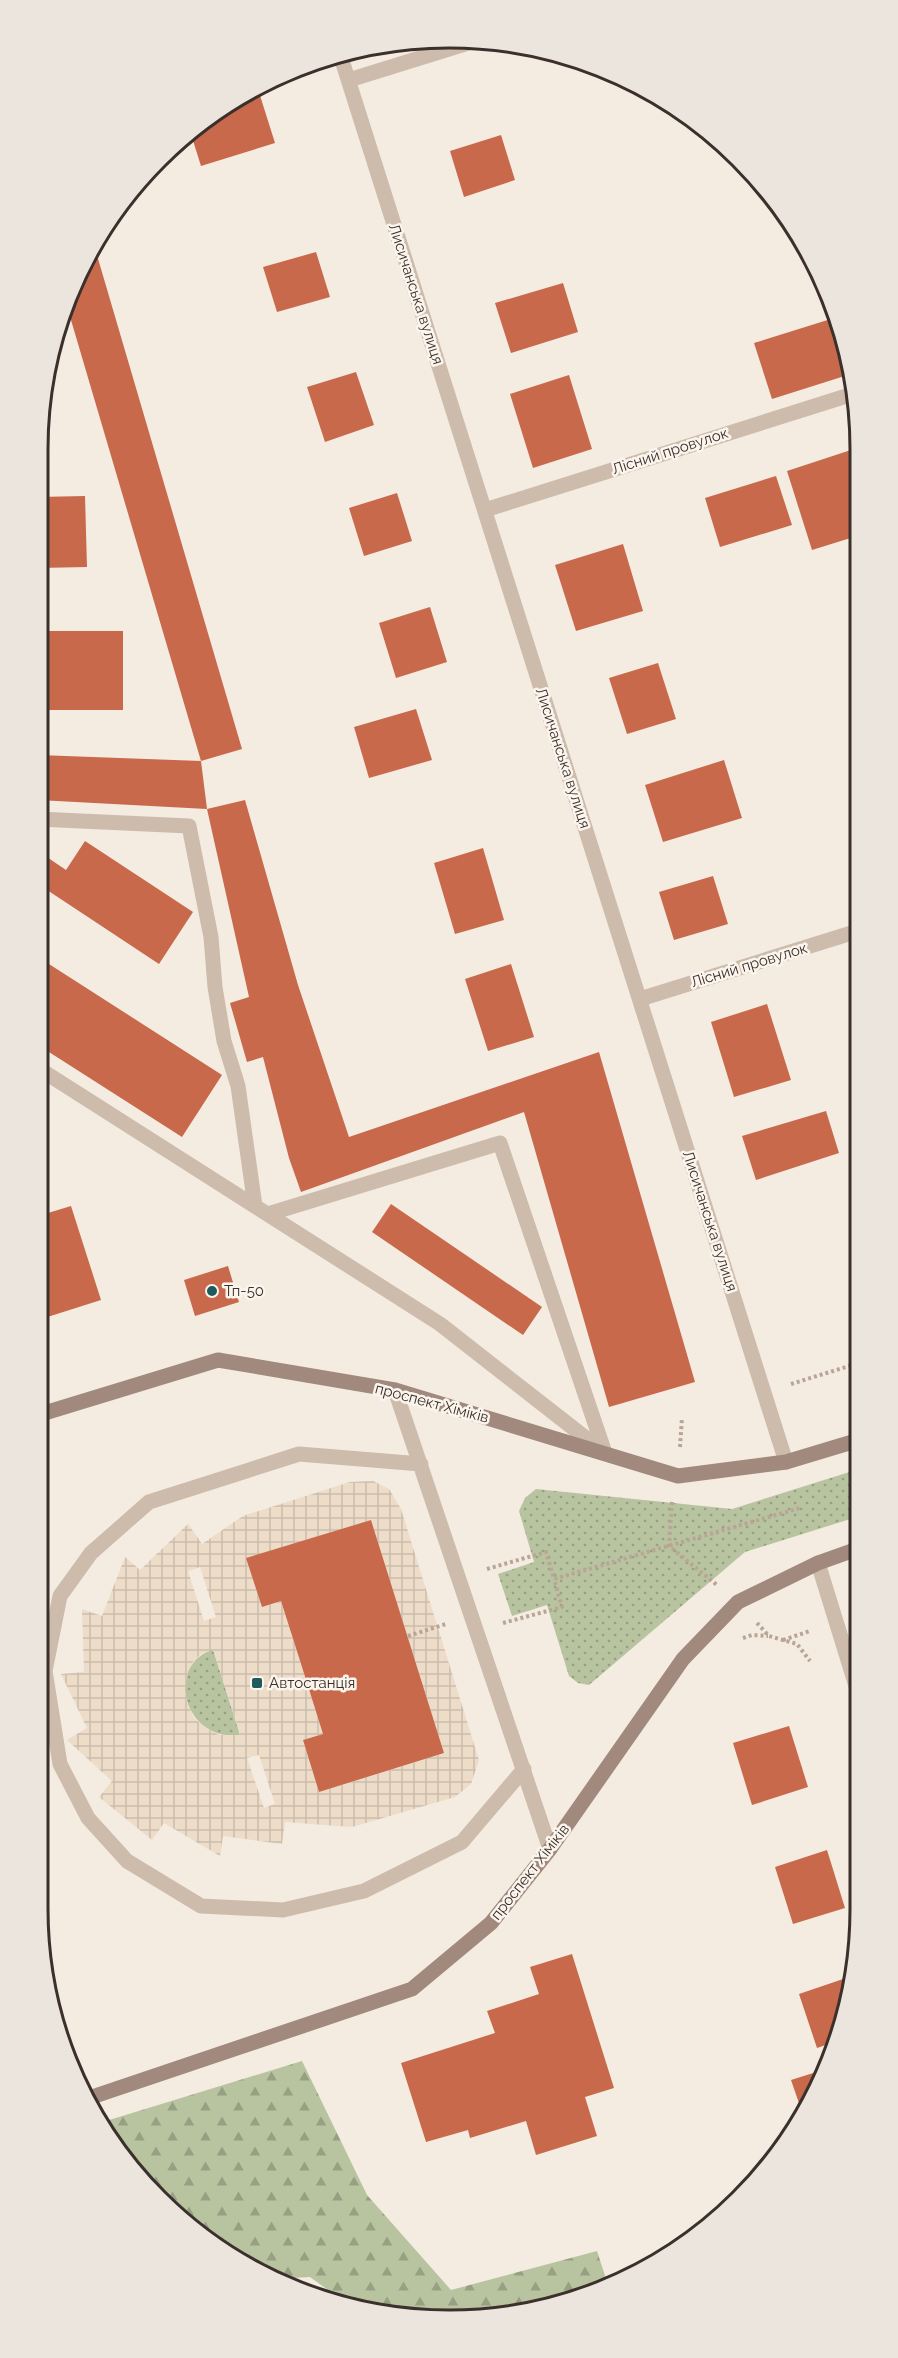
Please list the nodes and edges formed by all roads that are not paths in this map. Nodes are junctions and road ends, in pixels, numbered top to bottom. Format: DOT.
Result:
graph roads {
  1 [pos="451,48"];
  2 [pos="343,63"];
  3 [pos="348,80"];
  4 [pos="847,396"];
  5 [pos="485,510"];
  6 [pos="48,819"];
  7 [pos="850,933"];
  8 [pos="640,999"];
  9 [pos="48,1074"];
  10 [pos="255,1206"];
  11 [pos="268,1214"];
  12 [pos="395,1390"];
  13 [pos="48,1412"];
  14 [pos="850,1443"];
  15 [pos="605,1453"];
  16 [pos="786,1462"];
  17 [pos="421,1464"];
  18 [pos="850,1552"];
  19 [pos="818,1563"];
  20 [pos="48,1656"];
  21 [pos="850,1667"];
  22 [pos="48,1690"];
  23 [pos="524,1769"];
  24 [pos="550,1849"];
  25 [pos="94,2096"];
  1 -- 3 [label="street"];
  2 -- 3 [label="street, Лисичанська вулиця"];
  3 -- 5 [label="street, Лисичанська вулиця"];
  4 -- 5 [label="street, Лісний провулок"];
  5 -- 8 [label="street, Лисичанська вулиця"];
  6 -- 10 [label="street"];
  7 -- 8 [label="street, Лісний провулок"];
  8 -- 16 [label="street, Лисичанська вулиця"];
  9 -- 10 [label="street"];
  10 -- 11 [label="street"];
  11 -- 15 [label="street"];
  11 -- 15 [label="street"];
  12 -- 13 [label="main road, проспект Хіміків"];
  12 -- 15 [label="main road, проспект Хіміків"];
  12 -- 17 [label="street"];
  14 -- 16 [label="main road, проспект Хіміків"];
  15 -- 16 [label="main road, проспект Хіміків"];
  17 -- 20 [label="street"];
  17 -- 23 [label="street"];
  18 -- 19 [label="main road, проспект Хіміків"];
  19 -- 21 [label="street"];
  19 -- 24 [label="main road, проспект Хіміків"];
  22 -- 23 [label="street"];
  23 -- 24 [label="street"];
  24 -- 25 [label="main road, проспект Хіміків"];
}
